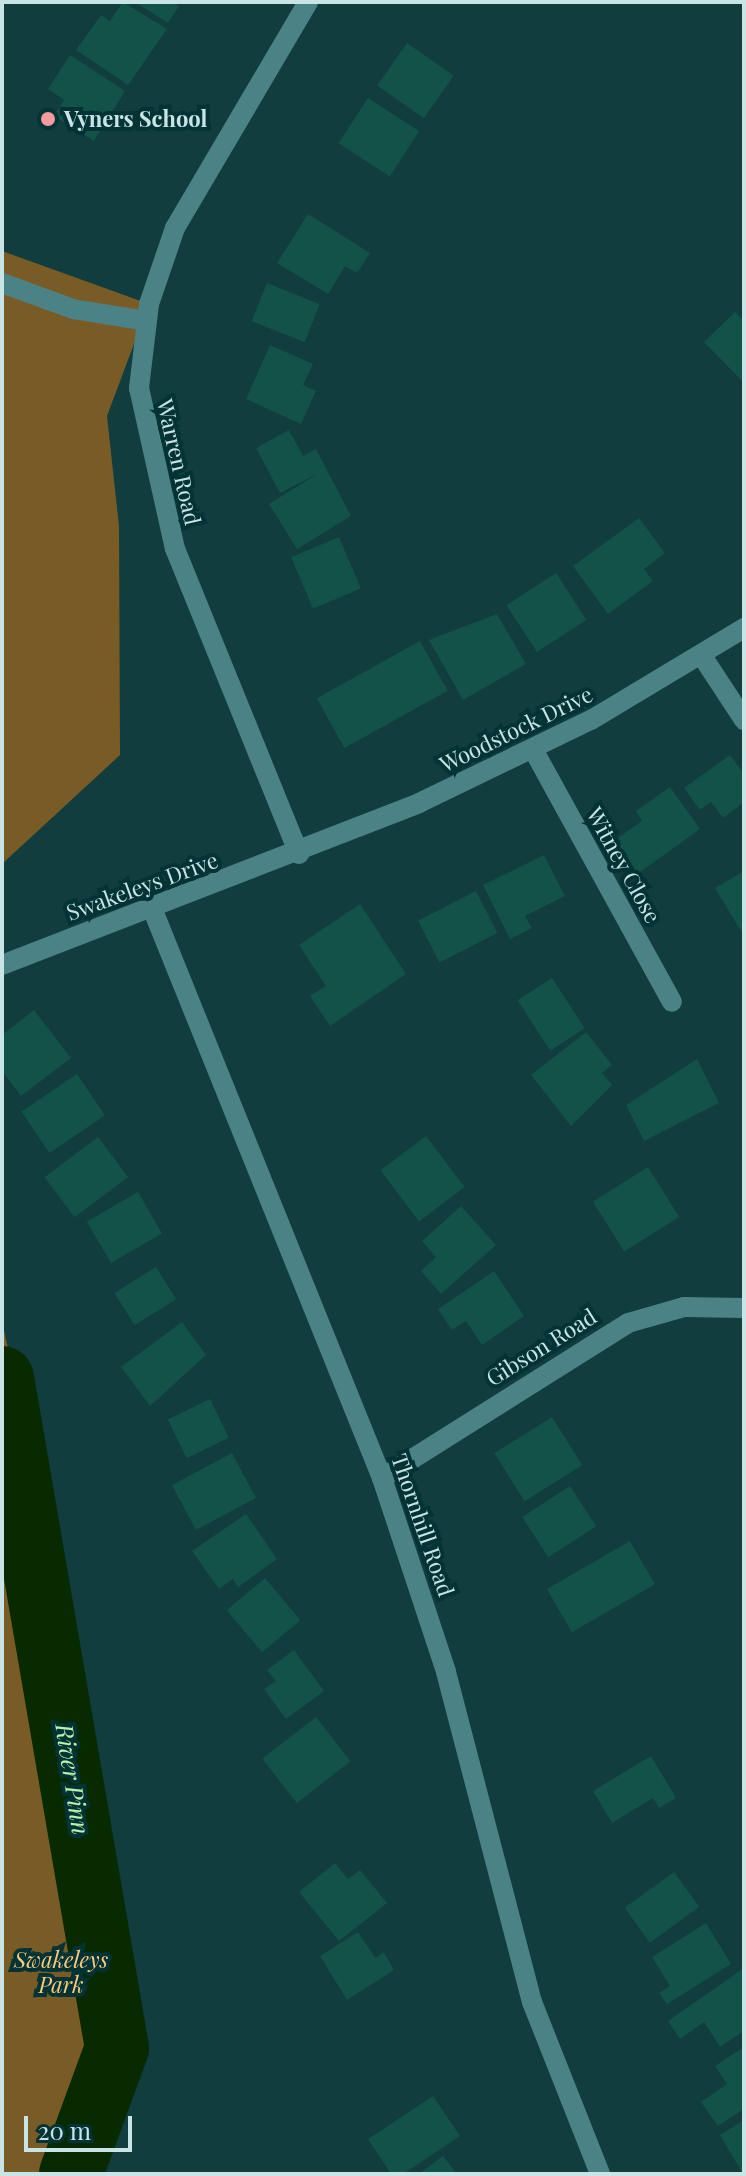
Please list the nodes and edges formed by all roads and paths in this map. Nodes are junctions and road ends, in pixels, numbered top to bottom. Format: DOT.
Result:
graph roads {
  1 [pos="308,2"];
  2 [pos="2,283"];
  3 [pos="146,321"];
  4 [pos="744,628"];
  5 [pos="702,656"];
  6 [pos="744,720"];
  7 [pos="534,751"];
  8 [pos="299,854"];
  9 [pos="152,908"];
  10 [pos="2,965"];
  11 [pos="672,1002"];
  12 [pos="744,1308"];
  13 [pos="382,1478"];
  14 [pos="600,2174"];
  1 -- 3 [label="street, Warren Road"];
  2 -- 3 [label="street"];
  3 -- 8 [label="street, Warren Road"];
  4 -- 5 [label="street, Woodstock Drive"];
  5 -- 6 [label="street"];
  5 -- 7 [label="street, Woodstock Drive"];
  7 -- 8 [label="street, Woodstock Drive"];
  7 -- 11 [label="street, Witney Close"];
  8 -- 9 [label="street, Swakeleys Drive"];
  9 -- 10 [label="street, Swakeleys Drive"];
  9 -- 13 [label="street, Thornhill Road"];
  12 -- 13 [label="street, Gibson Road"];
  13 -- 14 [label="street, Thornhill Road"];
}
